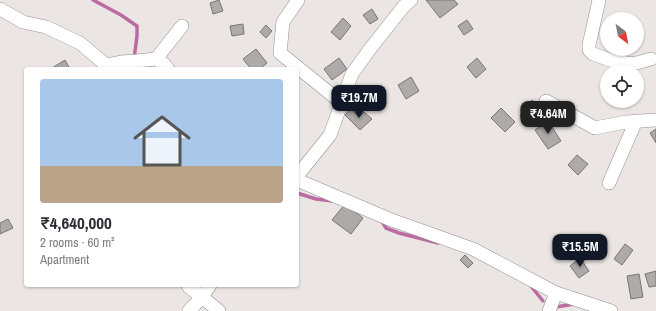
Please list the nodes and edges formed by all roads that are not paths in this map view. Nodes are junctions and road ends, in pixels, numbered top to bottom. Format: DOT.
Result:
graph roads {
  1 [pos="298,0"];
  2 [pos="411,0"];
  3 [pos="599,0"];
  4 [pos="0,9"];
  5 [pos="182,26"];
  6 [pos="156,59"];
  7 [pos="651,59"];
  8 [pos="106,67"];
  9 [pos="166,67"];
  10 [pos="297,67"];
  11 [pos="299,68"];
  12 [pos="546,101"];
  13 [pos="342,103"];
  14 [pos="656,120"];
  15 [pos="636,121"];
  16 [pos="299,174"];
  17 [pos="299,181"];
  18 [pos="609,183"];
  19 [pos="189,287"];
  20 [pos="209,287"];
  21 [pos="556,293"];
  22 [pos="202,297"];
  23 [pos="190,311"];
  24 [pos="219,311"];
  25 [pos="549,311"];
  26 [pos="611,311"];
  1 -- 10 [label="street"];
  2 -- 13 [label="street"];
  3 -- 7 [label="street"];
  4 -- 8 [label="street"];
  5 -- 6 [label="street"];
  6 -- 8 [label="street"];
  6 -- 9 [label="street"];
  11 -- 13 [label="street"];
  12 -- 15 [label="street"];
  13 -- 16 [label="street"];
  14 -- 15 [label="street"];
  15 -- 18 [label="street"];
  17 -- 21 [label="street"];
  19 -- 22 [label="street"];
  20 -- 22 [label="street"];
  21 -- 25 [label="street"];
  21 -- 26 [label="street"];
  22 -- 23 [label="street"];
  22 -- 24 [label="street"];
}
